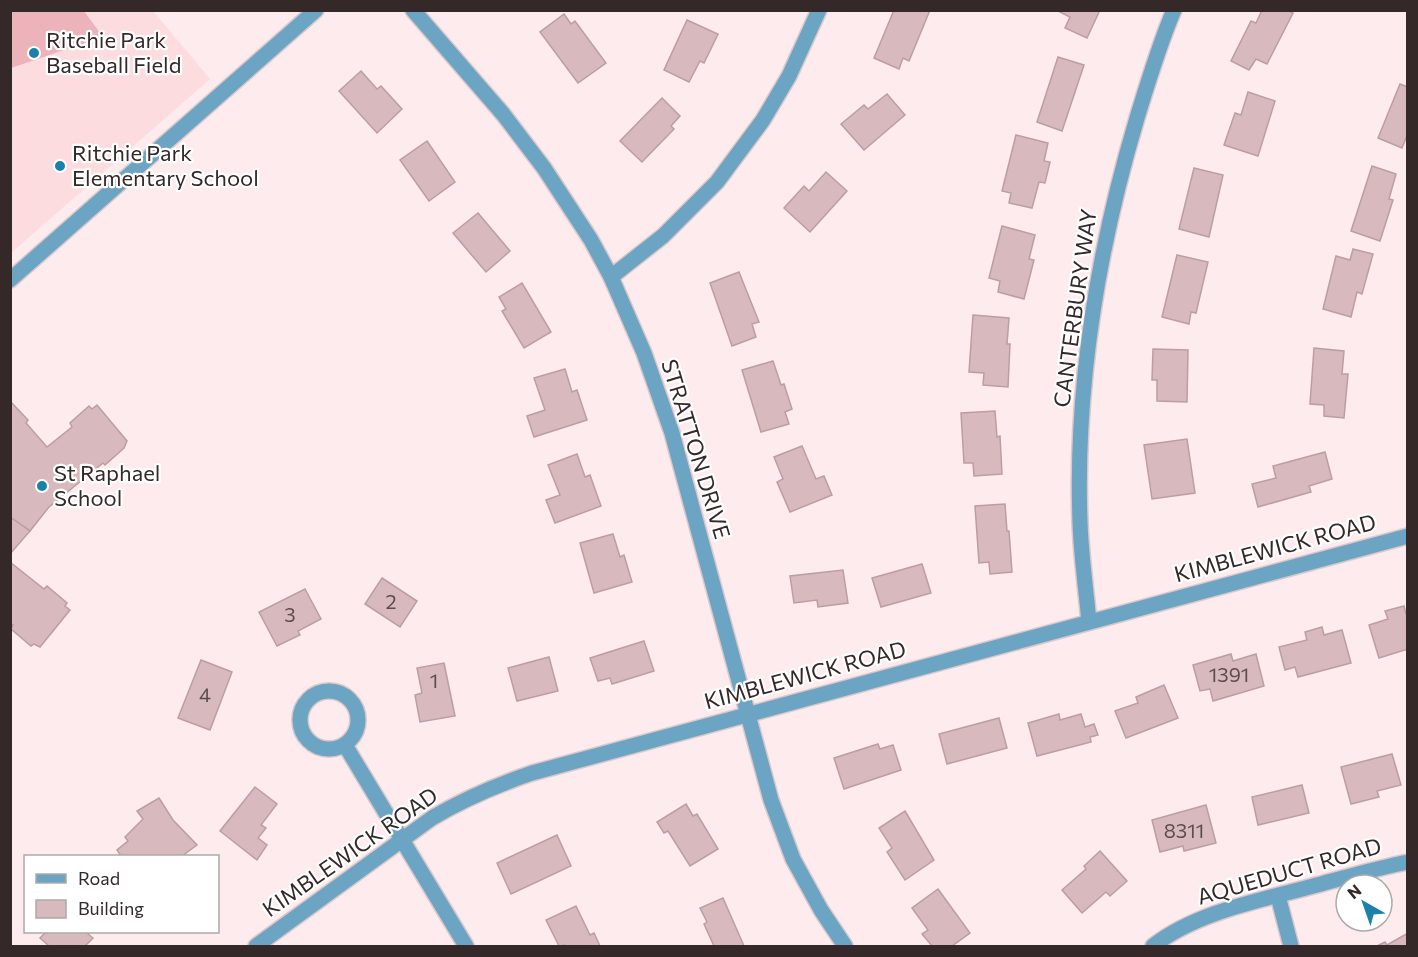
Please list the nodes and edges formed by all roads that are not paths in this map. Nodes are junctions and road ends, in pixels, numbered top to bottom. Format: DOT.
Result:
graph roads {
  1 [pos="316,10"];
  2 [pos="413,10"];
  3 [pos="819,10"];
  4 [pos="1174,10"];
  5 [pos="611,277"];
  6 [pos="10,280"];
  7 [pos="1407,536"];
  8 [pos="1089,622"];
  9 [pos="746,713"];
  10 [pos="345,744"];
  11 [pos="402,840"];
  12 [pos="1407,862"];
  13 [pos="1278,896"];
  14 [pos="256,946"];
  15 [pos="466,946"];
  16 [pos="845,946"];
  17 [pos="1153,946"];
  18 [pos="1291,946"];
  1 -- 6 [label="street"];
  2 -- 5 [label="street, STRATTON DRIVE"];
  3 -- 5 [label="street"];
  4 -- 8 [label="street, CANTERBURY WAY"];
  5 -- 9 [label="street, STRATTON DRIVE"];
  7 -- 8 [label="street, KIMBLEWICK ROAD"];
  8 -- 9 [label="street, KIMBLEWICK ROAD"];
  9 -- 11 [label="street, KIMBLEWICK ROAD"];
  9 -- 16 [label="street, STRATTON DRIVE"];
  10 -- 11 [label="street"];
  11 -- 14 [label="street, KIMBLEWICK ROAD"];
  11 -- 15 [label="street"];
  12 -- 13 [label="street, AQUEDUCT ROAD"];
  13 -- 17 [label="street, AQUEDUCT ROAD"];
  13 -- 18 [label="street"];
}
